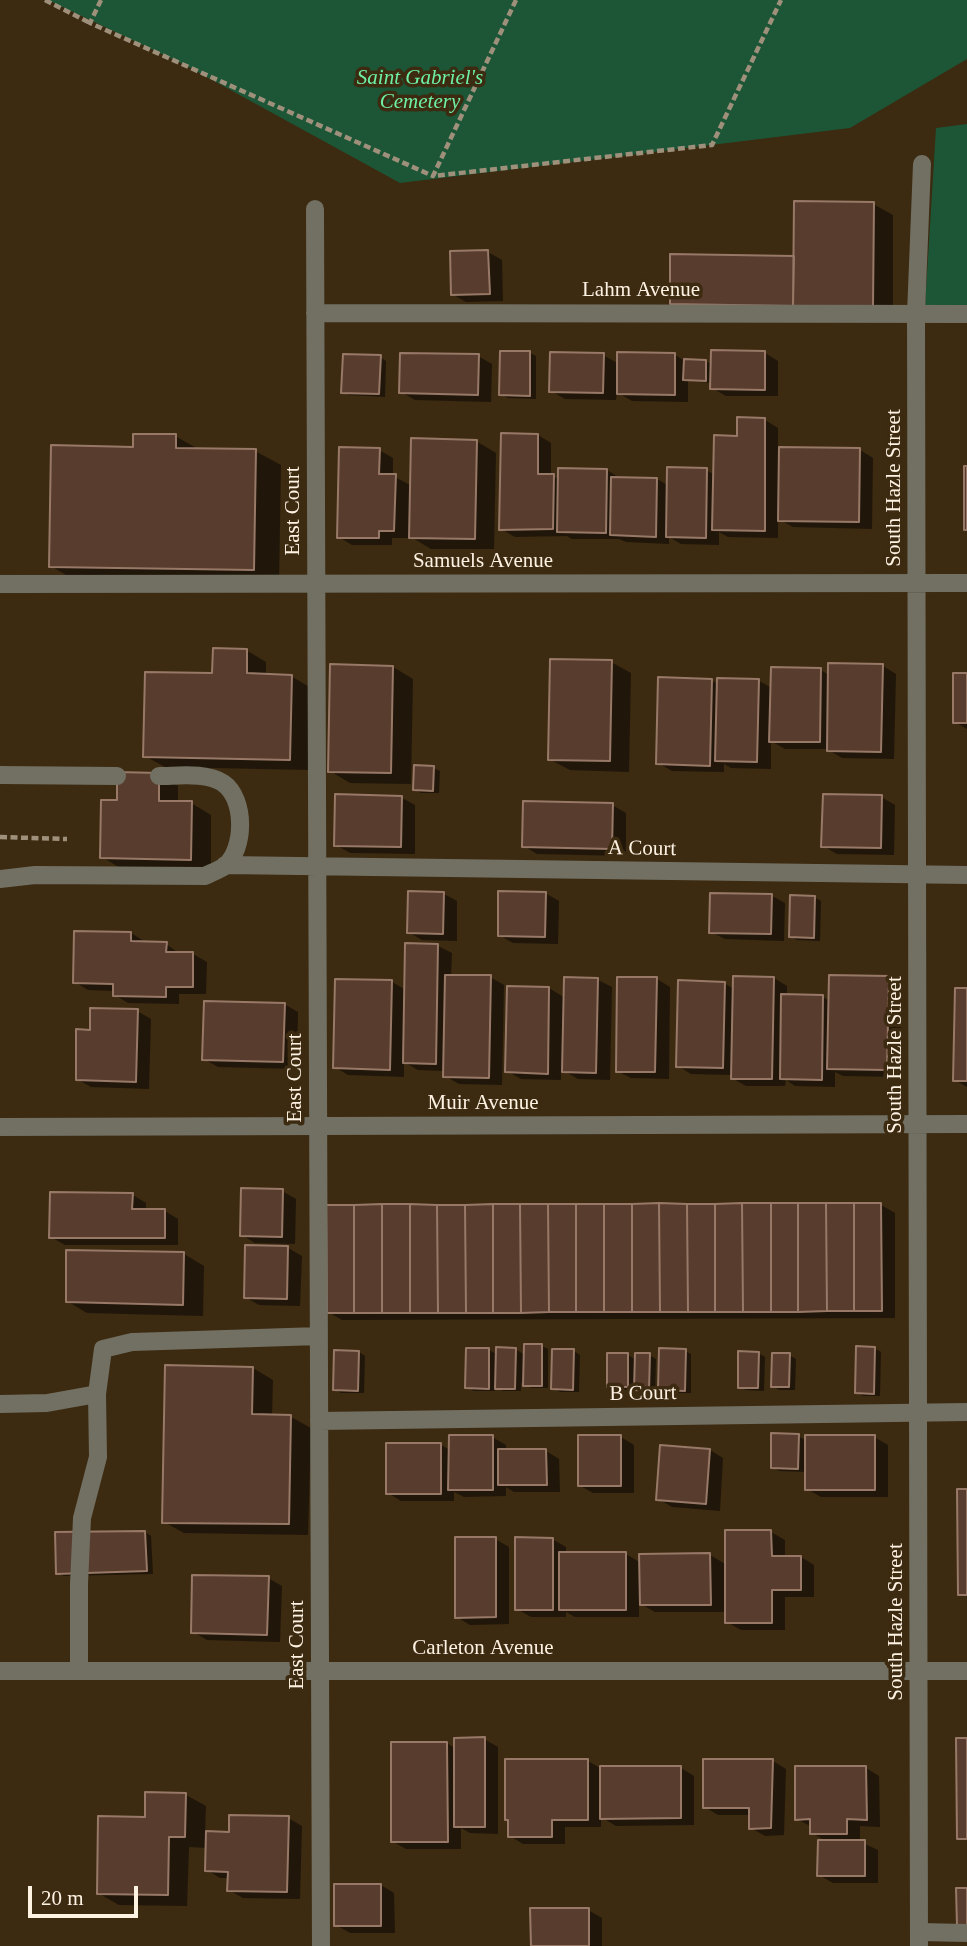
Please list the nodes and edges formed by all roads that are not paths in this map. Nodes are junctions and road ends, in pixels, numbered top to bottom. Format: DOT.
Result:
graph roads {
  1 [pos="922,164"];
  2 [pos="315,209"];
  3 [pos="315,313"];
  4 [pos="916,314"];
  5 [pos="967,314"];
  6 [pos="917,583"];
  7 [pos="967,583"];
  8 [pos="0,584"];
  9 [pos="316,584"];
  10 [pos="0,775"];
  11 [pos="117,776"];
  12 [pos="159,776"];
  13 [pos="225,865"];
  14 [pos="317,867"];
  15 [pos="967,875"];
  16 [pos="917,876"];
  17 [pos="0,879"];
  18 [pos="967,1124"];
  19 [pos="918,1125"];
  20 [pos="0,1126"];
  21 [pos="318,1126"];
  22 [pos="319,1336"];
  23 [pos="97,1394"];
  24 [pos="0,1404"];
  25 [pos="918,1412"];
  26 [pos="967,1412"];
  27 [pos="319,1421"];
  28 [pos="0,1671"];
  29 [pos="79,1671"];
  30 [pos="320,1671"];
  31 [pos="919,1671"];
  32 [pos="967,1671"];
  33 [pos="967,1933"];
  34 [pos="919,1939"];
  35 [pos="321,1946"];
  1 -- 4 [label="street, South Hazle Street"];
  2 -- 3 [label="street, East Court"];
  3 -- 4 [label="street, Lahm Avenue"];
  3 -- 9 [label="street, East Court"];
  4 -- 5 [label="street, Lahm Avenue"];
  4 -- 6 [label="street, South Hazle Street"];
  6 -- 7 [label="street, Samuels Avenue"];
  6 -- 9 [label="street, Samuels Avenue"];
  6 -- 16 [label="street, South Hazle Street"];
  8 -- 9 [label="street, Samuels Avenue"];
  9 -- 14 [label="street, East Court"];
  10 -- 11 [label="street"];
  12 -- 13 [label="street"];
  13 -- 14 [label="street, A Court"];
  13 -- 17 [label="street"];
  14 -- 16 [label="street, A Court"];
  14 -- 21 [label="street, East Court"];
  15 -- 16 [label="street, A Court"];
  16 -- 19 [label="street, South Hazle Street"];
  18 -- 19 [label="street, Muir Avenue"];
  19 -- 21 [label="street, Muir Avenue"];
  19 -- 25 [label="street, South Hazle Street"];
  20 -- 21 [label="street, Muir Avenue"];
  21 -- 22 [label="street, East Court"];
  22 -- 23 [label="street"];
  22 -- 27 [label="street, East Court"];
  23 -- 24 [label="street"];
  23 -- 29 [label="street"];
  25 -- 26 [label="street, B Court"];
  25 -- 27 [label="street, B Court"];
  25 -- 31 [label="street, South Hazle Street"];
  27 -- 30 [label="street, East Court"];
  28 -- 29 [label="street, Carleton Avenue"];
  29 -- 30 [label="street, Carleton Avenue"];
  30 -- 31 [label="street, Carleton Avenue"];
  30 -- 35 [label="street, East Court"];
  31 -- 32 [label="street, Carleton Avenue"];
  31 -- 34 [label="street, South Hazle Street"];
  33 -- 34 [label="street"];
}
